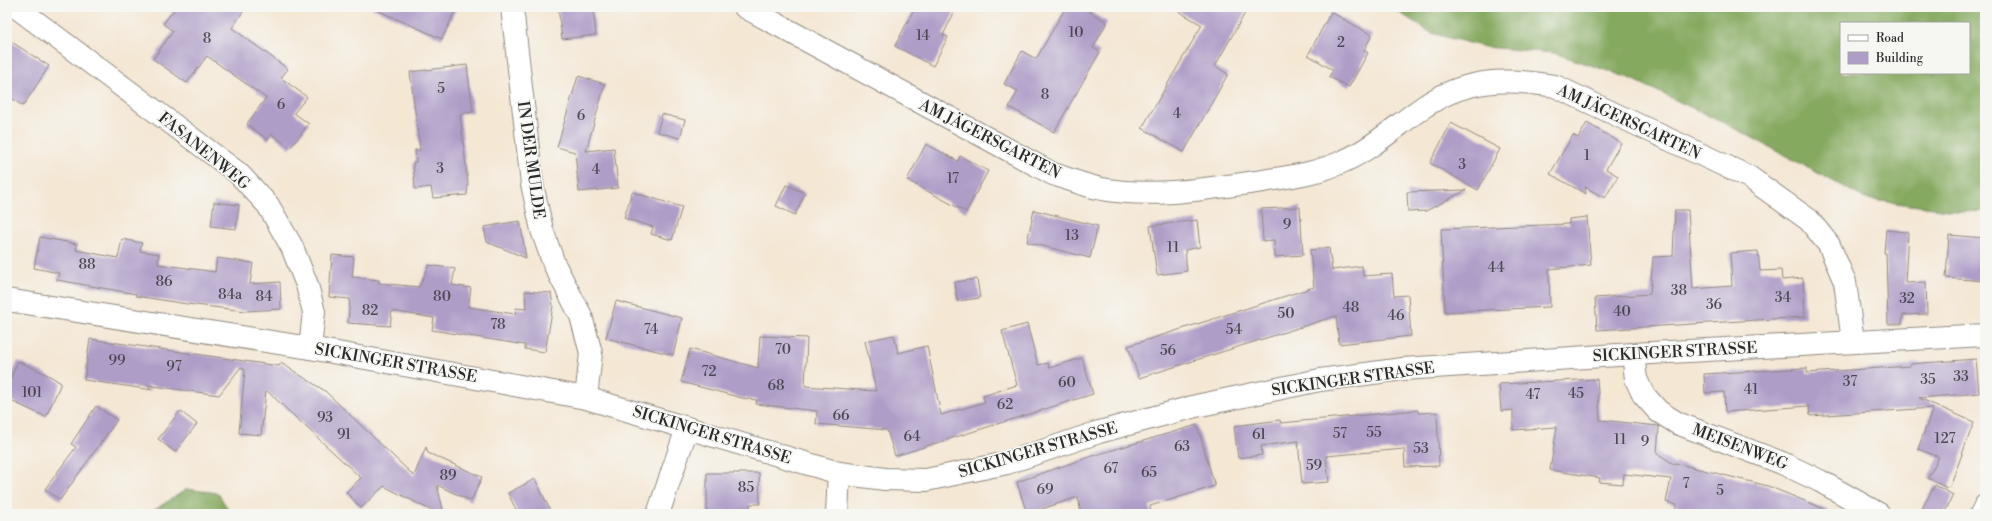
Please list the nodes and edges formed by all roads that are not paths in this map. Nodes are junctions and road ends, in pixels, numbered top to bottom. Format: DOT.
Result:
graph roads {
  1 [pos="16,7"];
  2 [pos="512,7"];
  3 [pos="745,7"];
  4 [pos="7,300"];
  5 [pos="1985,335"];
  6 [pos="1853,342"];
  7 [pos="310,348"];
  8 [pos="1633,354"];
  9 [pos="586,398"];
  10 [pos="687,428"];
  11 [pos="839,473"];
  12 [pos="1985,506"];
  13 [pos="658,514"];
  14 [pos="837,514"];
  15 [pos="1879,514"];
  16 [pos="1981,514"];
  1 -- 7 [label="street, FASANENWEG"];
  2 -- 9 [label="street, IN DER MULDE"];
  3 -- 6 [label="street, AM JÄGERSGARTEN"];
  4 -- 7 [label="street, SICKINGER STRASSE"];
  5 -- 6 [label="street, SICKINGER STRASSE"];
  6 -- 8 [label="street, SICKINGER STRASSE"];
  7 -- 9 [label="street, SICKINGER STRASSE"];
  8 -- 11 [label="street, SICKINGER STRASSE"];
  8 -- 15 [label="street, MEISENWEG"];
  9 -- 10 [label="street, SICKINGER STRASSE"];
  10 -- 11 [label="street, SICKINGER STRASSE"];
  10 -- 13 [label="street"];
  11 -- 14 [label="street"];
  12 -- 16 [label="street"];
}
